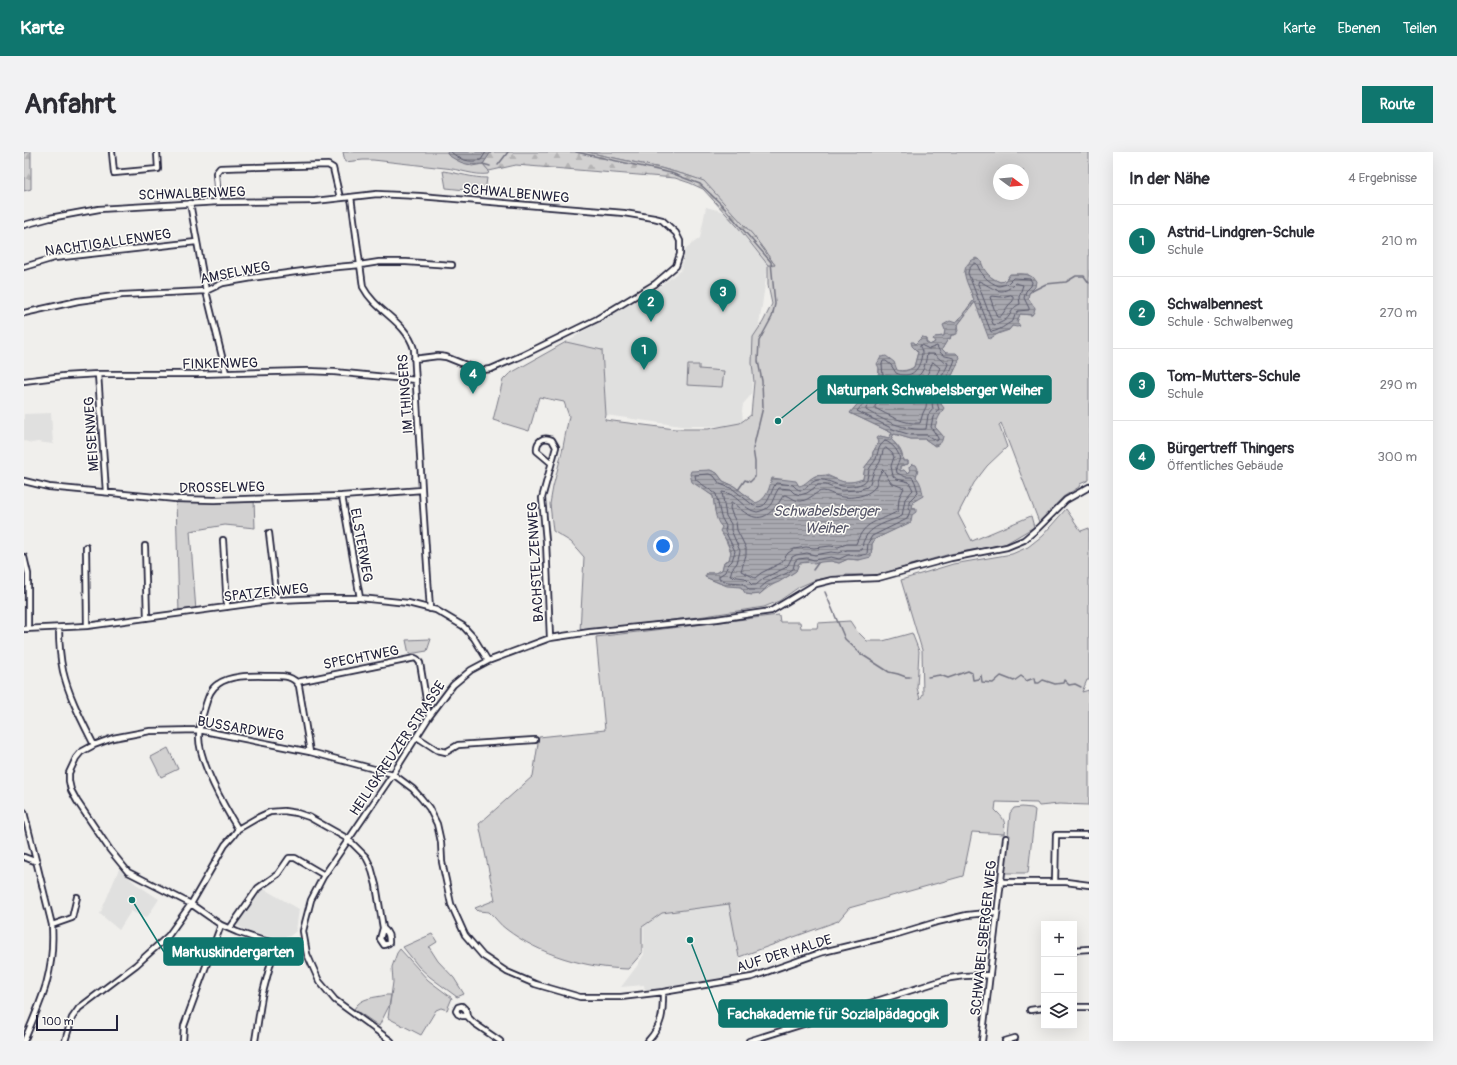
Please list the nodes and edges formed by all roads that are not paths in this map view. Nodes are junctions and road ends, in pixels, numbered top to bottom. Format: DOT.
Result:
graph roads {
  1 [pos="112,152"];
  2 [pos="157,152"];
  3 [pos="351,197"];
  4 [pos="340,198"];
  5 [pos="218,202"];
  6 [pos="190,203"];
  7 [pos="24,225"];
  8 [pos="196,242"];
  9 [pos="452,265"];
  10 [pos="360,266"];
  11 [pos="24,267"];
  12 [pos="206,290"];
  13 [pos="24,313"];
  14 [pos="414,359"];
  15 [pos="226,373"];
  16 [pos="98,374"];
  17 [pos="416,380"];
  18 [pos="24,381"];
  19 [pos="550,462"];
  20 [pos="24,481"];
  21 [pos="1089,487"];
  22 [pos="422,490"];
  23 [pos="106,492"];
  24 [pos="342,496"];
  25 [pos="269,533"];
  26 [pos="223,540"];
  27 [pos="145,546"];
  28 [pos="86,547"];
  29 [pos="24,557"];
  30 [pos="360,598"];
  31 [pos="277,600"];
  32 [pos="227,607"];
  33 [pos="430,609"];
  34 [pos="147,618"];
  35 [pos="87,626"];
  36 [pos="59,628"];
  37 [pos="26,629"];
  38 [pos="550,638"];
  39 [pos="488,661"];
  40 [pos="296,682"];
  41 [pos="429,717"];
  42 [pos="200,730"];
  43 [pos="417,737"];
  44 [pos="535,740"];
  45 [pos="94,745"];
  46 [pos="310,752"];
  47 [pos="393,774"];
  48 [pos="24,812"];
  49 [pos="238,829"];
  50 [pos="1089,835"];
  51 [pos="1006,838"];
  52 [pos="348,839"];
  53 [pos="24,857"];
  54 [pos="37,862"];
  55 [pos="324,875"];
  56 [pos="1000,882"];
  57 [pos="1055,882"];
  58 [pos="1089,885"];
  59 [pos="77,897"];
  60 [pos="191,904"];
  61 [pos="996,912"];
  62 [pos="52,925"];
  63 [pos="221,925"];
  64 [pos="230,928"];
  65 [pos="383,928"];
  66 [pos="305,942"];
  67 [pos="276,943"];
  68 [pos="1077,950"];
  69 [pos="1089,950"];
  70 [pos="989,976"];
  71 [pos="663,992"];
  72 [pos="1077,1007"];
  73 [pos="1089,1007"];
  74 [pos="1041,1009"];
  75 [pos="1030,1010"];
  76 [pos="467,1016"];
  77 [pos="1015,1038"];
  78 [pos="24,1041"];
  79 [pos="65,1041"];
  80 [pos="182,1041"];
  81 [pos="255,1041"];
  82 [pos="391,1041"];
  83 [pos="500,1041"];
  84 [pos="648,1041"];
  85 [pos="749,1041"];
  86 [pos="982,1041"];
  87 [pos="1005,1041"];
  1 -- 2 [label="street"];
  3 -- 4 [label="street, SCHWALBENWEG"];
  3 -- 10 [label="street, IM THINGERS"];
  3 -- 14 [label="street, SCHWALBENWEG"];
  4 -- 5 [label="street, SCHWALBENWEG"];
  4 -- 5 [label="street"];
  5 -- 6 [label="street, SCHWALBENWEG"];
  6 -- 7 [label="street, SCHWALBENWEG"];
  6 -- 8 [label="street"];
  8 -- 11 [label="street, NACHTIGALLENWEG"];
  8 -- 12 [label="street"];
  9 -- 10 [label="street, AMSELWEG"];
  10 -- 12 [label="street, AMSELWEG"];
  10 -- 14 [label="street, IM THINGERS"];
  12 -- 13 [label="street, AMSELWEG"];
  12 -- 15 [label="street"];
  14 -- 17 [label="street, IM THINGERS"];
  15 -- 16 [label="street, FINKENWEG"];
  15 -- 17 [label="street, FINKENWEG"];
  16 -- 18 [label="street, FINKENWEG"];
  16 -- 23 [label="street, MEISENWEG"];
  17 -- 22 [label="street, IM THINGERS"];
  19 -- 19 [label="street, BACHSTELZENWEG"];
  19 -- 38 [label="street, BACHSTELZENWEG"];
  20 -- 23 [label="street, DROSSELWEG"];
  21 -- 38 [label="street, HEILIGKREUZER STRASSE"];
  22 -- 24 [label="street, DROSSELWEG"];
  22 -- 33 [label="street, IM THINGERS"];
  23 -- 24 [label="street, DROSSELWEG"];
  24 -- 30 [label="street, ELSTERWEG"];
  25 -- 31 [label="street"];
  26 -- 32 [label="street"];
  27 -- 34 [label="street"];
  28 -- 35 [label="street"];
  29 -- 37 [label="street"];
  30 -- 31 [label="street, SPATZENWEG"];
  30 -- 33 [label="street, SPATZENWEG"];
  31 -- 32 [label="street, SPATZENWEG"];
  32 -- 34 [label="street, SPATZENWEG"];
  33 -- 39 [label="street, SPATZENWEG"];
  34 -- 35 [label="street, SPATZENWEG"];
  35 -- 36 [label="street, SPATZENWEG"];
  36 -- 37 [label="street, SPATZENWEG"];
  36 -- 45 [label="street"];
  38 -- 39 [label="street, HEILIGKREUZER STRASSE"];
  39 -- 41 [label="street, HEILIGKREUZER STRASSE"];
  40 -- 41 [label="street, SPECHTWEG"];
  40 -- 42 [label="street"];
  40 -- 46 [label="street"];
  41 -- 43 [label="street, HEILIGKREUZER STRASSE"];
  42 -- 45 [label="street, BUSSARDWEG"];
  42 -- 46 [label="street, BUSSARDWEG"];
  42 -- 49 [label="street"];
  43 -- 44 [label="street"];
  43 -- 47 [label="street, HEILIGKREUZER STRASSE"];
  45 -- 60 [label="street, BUSSARDWEG"];
  46 -- 47 [label="street, BUSSARDWEG"];
  47 -- 52 [label="street, HEILIGKREUZER STRASSE"];
  47 -- 71 [label="street, AUF DER HALDE"];
  48 -- 54 [label="street"];
  49 -- 52 [label="street"];
  49 -- 60 [label="street"];
  50 -- 57 [label="street"];
  51 -- 56 [label="street, SCHWABELSBERGER WEG"];
  52 -- 55 [label="street, HEILIGKREUZER STRASSE"];
  52 -- 65 [label="street"];
  53 -- 54 [label="street"];
  54 -- 62 [label="street"];
  55 -- 64 [label="street"];
  55 -- 66 [label="street, HEILIGKREUZER STRASSE"];
  56 -- 57 [label="street"];
  56 -- 61 [label="street, SCHWABELSBERGER WEG"];
  57 -- 58 [label="street"];
  59 -- 62 [label="street"];
  60 -- 63 [label="street, BUSSARDWEG"];
  60 -- 79 [label="street"];
  61 -- 70 [label="street, SCHWABELSBERGER WEG"];
  61 -- 71 [label="street, AUF DER HALDE"];
  62 -- 78 [label="street"];
  63 -- 64 [label="street, BUSSARDWEG"];
  63 -- 80 [label="street"];
  64 -- 67 [label="street, BUSSARDWEG"];
  66 -- 67 [label="street, BUSSARDWEG"];
  66 -- 82 [label="street, HEILIGKREUZER STRASSE"];
  67 -- 81 [label="street"];
  68 -- 69 [label="street"];
  70 -- 85 [label="street"];
  70 -- 86 [label="street, SCHWABELSBERGER WEG"];
  71 -- 84 [label="street"];
  72 -- 73 [label="street"];
  74 -- 75 [label="street"];
  76 -- 83 [label="street"];
  77 -- 87 [label="street"];
}
